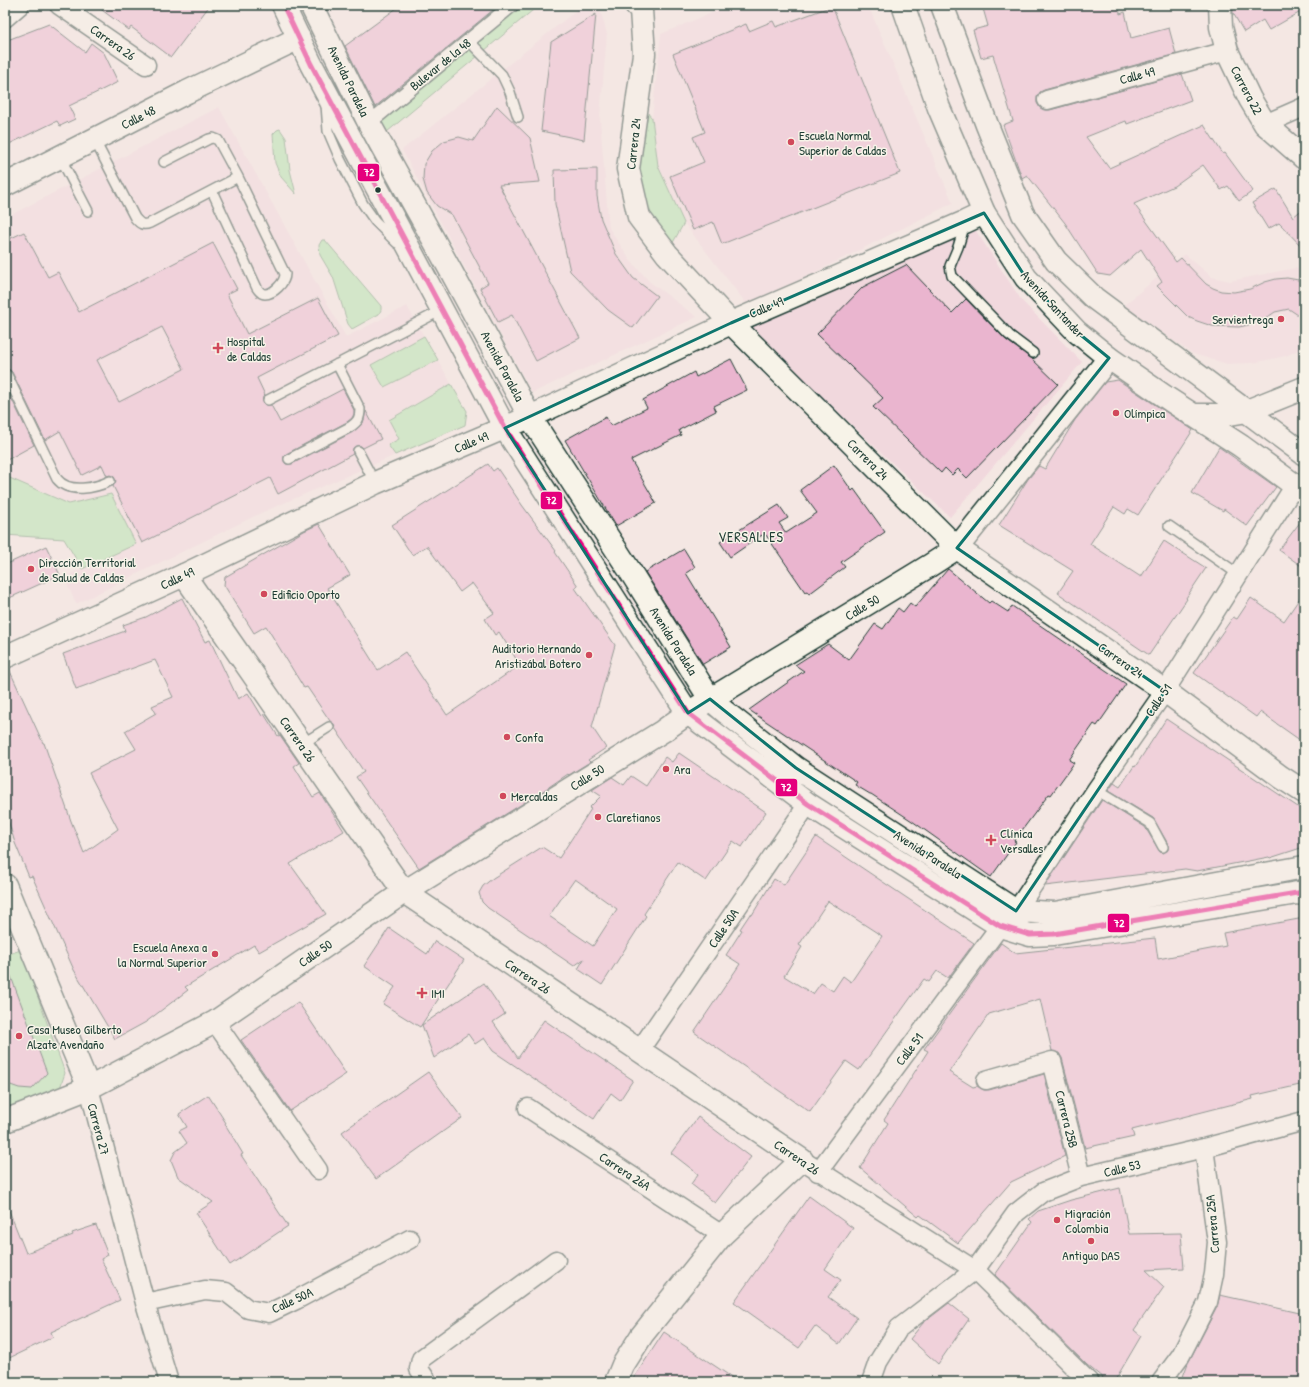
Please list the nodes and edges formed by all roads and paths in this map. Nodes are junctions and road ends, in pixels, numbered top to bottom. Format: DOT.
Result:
graph roads {
  1 [pos="20,5"];
  2 [pos="60,5"];
  3 [pos="283,5"];
  4 [pos="311,5"];
  5 [pos="512,5"];
  6 [pos="636,5"];
  7 [pos="903,5"];
  8 [pos="942,5"];
  9 [pos="1220,5"];
  10 [pos="5,18"];
  11 [pos="326,36"];
  12 [pos="299,38"];
  13 [pos="469,41"];
  14 [pos="1227,51"];
  15 [pos="272,52"];
  16 [pos="311,64"];
  17 [pos="146,65"];
  18 [pos="1047,100"];
  19 [pos="1304,107"];
  20 [pos="518,117"];
  21 [pos="369,123"];
  22 [pos="1265,124"];
  23 [pos="94,139"];
  24 [pos="60,157"];
  25 [pos="1304,158"];
  26 [pos="164,162"];
  27 [pos="238,177"];
  28 [pos="5,185"];
  29 [pos="212,191"];
  30 [pos="88,211"];
  31 [pos="974,218"];
  32 [pos="442,310"];
  33 [pos="730,323"];
  34 [pos="1034,352"];
  35 [pos="1109,358"];
  36 [pos="337,364"];
  37 [pos="7,375"];
  38 [pos="1304,388"];
  39 [pos="268,400"];
  40 [pos="1247,411"];
  41 [pos="1192,415"];
  42 [pos="530,417"];
  43 [pos="505,428"];
  44 [pos="358,451"];
  45 [pos="1304,454"];
  46 [pos="288,459"];
  47 [pos="1270,467"];
  48 [pos="110,481"];
  49 [pos="375,483"];
  50 [pos="1299,489"];
  51 [pos="1169,526"];
  52 [pos="957,548"];
  53 [pos="1238,574"];
  54 [pos="184,575"];
  55 [pos="5,656"];
  56 [pos="1165,691"];
  57 [pos="710,699"];
  58 [pos="688,713"];
  59 [pos="329,727"];
  60 [pos="302,744"];
  61 [pos="1096,790"];
  62 [pos="1304,792"];
  63 [pos="808,804"];
  64 [pos="1163,847"];
  65 [pos="1304,867"];
  66 [pos="5,884"];
  67 [pos="404,892"];
  68 [pos="1304,894"];
  69 [pos="1016,911"];
  70 [pos="1000,926"];
  71 [pos="215,1022"];
  72 [pos="639,1051"];
  73 [pos="986,1080"];
  74 [pos="89,1088"];
  75 [pos="528,1108"];
  76 [pos="5,1121"];
  77 [pos="1304,1121"];
  78 [pos="1204,1148"];
  79 [pos="810,1166"];
  80 [pos="318,1170"];
  81 [pos="1081,1177"];
  82 [pos="722,1235"];
  83 [pos="410,1239"];
  84 [pos="556,1260"];
  85 [pos="976,1270"];
  86 [pos="145,1304"];
  87 [pos="169,1382"];
  88 [pos="428,1382"];
  89 [pos="616,1382"];
  90 [pos="871,1382"];
  91 [pos="1089,1382"];
  92 [pos="1161,1382"];
  1 -- 10 [label="street"];
  2 -- 17 [label="street, Carrera 26"];
  3 -- 12 [label="main road, Avenida Paralela"];
  4 -- 11 [label="main road, Avenida Paralela"];
  5 -- 13 [label="street, Bulevar de la 48"];
  6 -- 33 [label="main road, Carrera 24"];
  7 -- 31 [label="main road, Avenida Santander"];
  8 -- 40 [label="main road"];
  9 -- 14 [label="main road, Carrera 22"];
  11 -- 12 [label="main road, Calle 48"];
  11 -- 21 [label="main road, Avenida Paralela"];
  12 -- 15 [label="main road, Calle 48"];
  12 -- 16 [label="main road, Avenida Paralela"];
  13 -- 20 [label="lane"];
  13 -- 21 [label="street, Bulevar de la 48"];
  14 -- 18 [label="street, Calle 49"];
  14 -- 22 [label="main road, Carrera 22"];
  15 -- 16 [label="main road"];
  15 -- 23 [label="main road, Calle 48"];
  16 -- 32 [label="main road, Avenida Paralela"];
  19 -- 22 [label="street"];
  21 -- 42 [label="main road, Avenida Paralela"];
  22 -- 25 [label="main road, Carrera 22"];
  23 -- 24 [label="main road, Calle 48"];
  23 -- 29 [label="lane"];
  24 -- 28 [label="main road, Calle 48"];
  24 -- 30 [label="lane"];
  26 -- 27 [label="lane"];
  27 -- 29 [label="lane"];
  27 -- 29 [label="lane"];
  31 -- 33 [label="main road, Calle 49"];
  31 -- 34 [label="lane"];
  31 -- 35 [label="main road, Avenida Santander"];
  32 -- 36 [label="lane"];
  32 -- 43 [label="main road, Avenida Paralela"];
  33 -- 42 [label="main road, Calle 49"];
  33 -- 52 [label="main road, Carrera 24"];
  35 -- 41 [label="main road, Avenida Santander"];
  35 -- 52 [label="main road, Calle 50"];
  36 -- 39 [label="lane"];
  36 -- 46 [label="lane"];
  37 -- 48 [label="lane"];
  38 -- 40 [label="main road"];
  40 -- 41 [label="main road"];
  40 -- 45 [label="main road"];
  40 -- 47 [label="main road"];
  41 -- 47 [label="main road, Avenida Santander"];
  42 -- 43 [label="main road, Calle 49"];
  42 -- 57 [label="main road, Avenida Paralela"];
  43 -- 49 [label="main road, Calle 49"];
  43 -- 58 [label="main road, Avenida Paralela"];
  44 -- 49 [label="lane"];
  47 -- 50 [label="main road, Avenida Santander"];
  49 -- 54 [label="main road, Calle 49"];
  50 -- 53 [label="street, Calle 51"];
  51 -- 53 [label="lane"];
  52 -- 56 [label="main road, Carrera 24"];
  52 -- 57 [label="main road, Calle 50"];
  53 -- 56 [label="street, Calle 51"];
  54 -- 55 [label="main road, Calle 49"];
  54 -- 60 [label="main road, Carrera 26"];
  56 -- 61 [label="street, Calle 51"];
  56 -- 62 [label="main road, Carrera 24"];
  57 -- 58 [label="main road, Calle 50"];
  57 -- 69 [label="main road, Avenida Paralela"];
  58 -- 63 [label="main road, Avenida Paralela"];
  58 -- 67 [label="main road, Calle 50"];
  59 -- 60 [label="lane"];
  60 -- 67 [label="main road, Carrera 26"];
  61 -- 64 [label="lane"];
  61 -- 69 [label="street, Calle 51"];
  63 -- 70 [label="main road, Avenida Paralela"];
  63 -- 72 [label="street, Calle 50A"];
  65 -- 69 [label="main road"];
  66 -- 74 [label="main road, Carrera 27"];
  67 -- 71 [label="main road, Calle 50"];
  67 -- 72 [label="main road, Carrera 26"];
  68 -- 70 [label="main road, Avenida Paralela"];
  70 -- 79 [label="street, Calle 51"];
  71 -- 74 [label="main road, Calle 50"];
  71 -- 80 [label="street"];
  72 -- 79 [label="main road, Carrera 26"];
  73 -- 81 [label="street, Carrera 25B"];
  74 -- 76 [label="main road, Calle 50"];
  74 -- 86 [label="street, Carrera 27"];
  75 -- 82 [label="street, Carrera 26A"];
  77 -- 78 [label="street, Calle 53"];
  78 -- 81 [label="street, Calle 53"];
  78 -- 92 [label="street, Carrera 25A"];
  79 -- 82 [label="main road"];
  79 -- 85 [label="street, Carrera 26"];
  81 -- 85 [label="street, Calle 53"];
  82 -- 89 [label="main road"];
  83 -- 86 [label="street, Calle 50A"];
  84 -- 88 [label="street"];
  85 -- 90 [label="street"];
  85 -- 91 [label="street, Carrera 26"];
  86 -- 87 [label="street, Carrera 27"];
}
